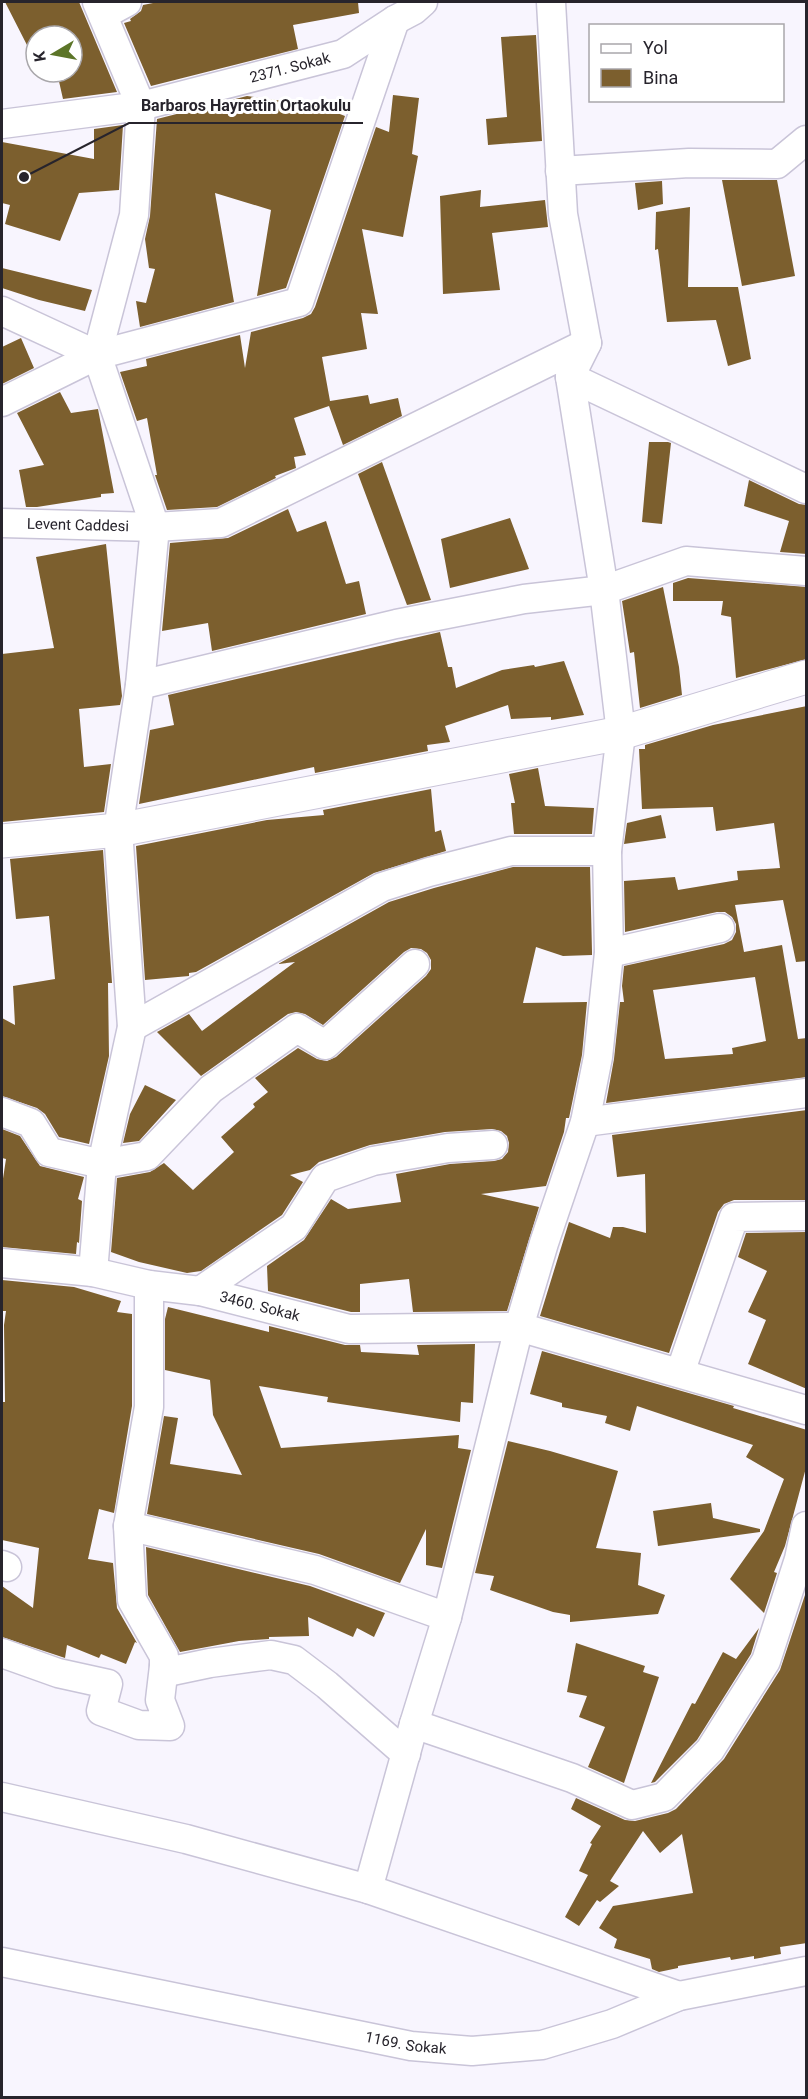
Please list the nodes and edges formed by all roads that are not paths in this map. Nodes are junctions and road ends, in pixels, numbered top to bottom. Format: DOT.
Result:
graph roads {
  1 [pos="423,2"];
  2 [pos="550,2"];
  3 [pos="109,6"];
  4 [pos="394,20"];
  5 [pos="141,106"];
  6 [pos="2,124"];
  7 [pos="807,140"];
  8 [pos="560,171"];
  9 [pos="2,311"];
  10 [pos="587,343"];
  11 [pos="97,355"];
  12 [pos="570,377"];
  13 [pos="2,402"];
  14 [pos="807,489"];
  15 [pos="2,523"];
  16 [pos="155,527"];
  17 [pos="807,571"];
  18 [pos="604,590"];
  19 [pos="807,677"];
  20 [pos="140,684"];
  21 [pos="621,733"];
  22 [pos="118,830"];
  23 [pos="2,841"];
  24 [pos="607,851"];
  25 [pos="720,928"];
  26 [pos="609,953"];
  27 [pos="415,964"];
  28 [pos="132,1027"];
  29 [pos="807,1093"];
  30 [pos="2,1112"];
  31 [pos="585,1122"];
  32 [pos="493,1145"];
  33 [pos="102,1164"];
  34 [pos="807,1216"];
  35 [pos="2,1263"];
  36 [pos="93,1272"];
  37 [pos="149,1285"];
  38 [pos="200,1291"];
  39 [pos="519,1327"];
  40 [pos="680,1373"];
  41 [pos="807,1410"];
  42 [pos="128,1526"];
  43 [pos="807,1526"];
  44 [pos="447,1617"];
  45 [pos="2,1653"];
  46 [pos="164,1666"];
  47 [pos="414,1724"];
  48 [pos="406,1754"];
  49 [pos="2,1797"];
  50 [pos="368,1889"];
  51 [pos="2,1962"];
  52 [pos="807,1971"];
  53 [pos="680,1996"];
  1 -- 4 [label="street, 2371. Sokak"];
  2 -- 8 [label="street"];
  3 -- 5 [label="street"];
  4 -- 5 [label="street, 2371. Sokak"];
  4 -- 11 [label="street"];
  5 -- 6 [label="street, 2371. Sokak"];
  5 -- 11 [label="street"];
  7 -- 8 [label="street"];
  8 -- 10 [label="street"];
  9 -- 11 [label="street"];
  10 -- 12 [label="street"];
  10 -- 16 [label="street, Levent Caddesi"];
  11 -- 13 [label="street"];
  11 -- 16 [label="street"];
  12 -- 14 [label="street"];
  12 -- 18 [label="street"];
  15 -- 16 [label="street, Levent Caddesi"];
  16 -- 20 [label="street"];
  17 -- 18 [label="street"];
  18 -- 20 [label="street"];
  18 -- 21 [label="street"];
  19 -- 21 [label="street"];
  20 -- 22 [label="street"];
  21 -- 22 [label="street"];
  21 -- 24 [label="street"];
  22 -- 23 [label="street"];
  22 -- 28 [label="street"];
  24 -- 26 [label="street"];
  24 -- 28 [label="street"];
  25 -- 26 [label="street"];
  26 -- 31 [label="street"];
  27 -- 33 [label="street"];
  28 -- 33 [label="street"];
  29 -- 31 [label="street"];
  30 -- 33 [label="street"];
  31 -- 39 [label="street"];
  32 -- 38 [label="street"];
  33 -- 36 [label="street"];
  34 -- 40 [label="street"];
  35 -- 36 [label="street, 3460. Sokak"];
  36 -- 37 [label="street, 3460. Sokak"];
  37 -- 38 [label="street, 3460. Sokak"];
  37 -- 42 [label="street"];
  38 -- 39 [label="street, 3460. Sokak"];
  39 -- 40 [label="street, 3460. Sokak"];
  39 -- 44 [label="street"];
  40 -- 41 [label="street, 3460. Sokak"];
  42 -- 44 [label="street"];
  42 -- 46 [label="street"];
  43 -- 47 [label="street"];
  44 -- 47 [label="street"];
  45 -- 46 [label="street"];
  46 -- 48 [label="street"];
  47 -- 48 [label="street"];
  48 -- 50 [label="street"];
  49 -- 50 [label="street"];
  50 -- 53 [label="street"];
  51 -- 53 [label="street, 1169. Sokak"];
  52 -- 53 [label="street, 1169. Sokak"];
}
